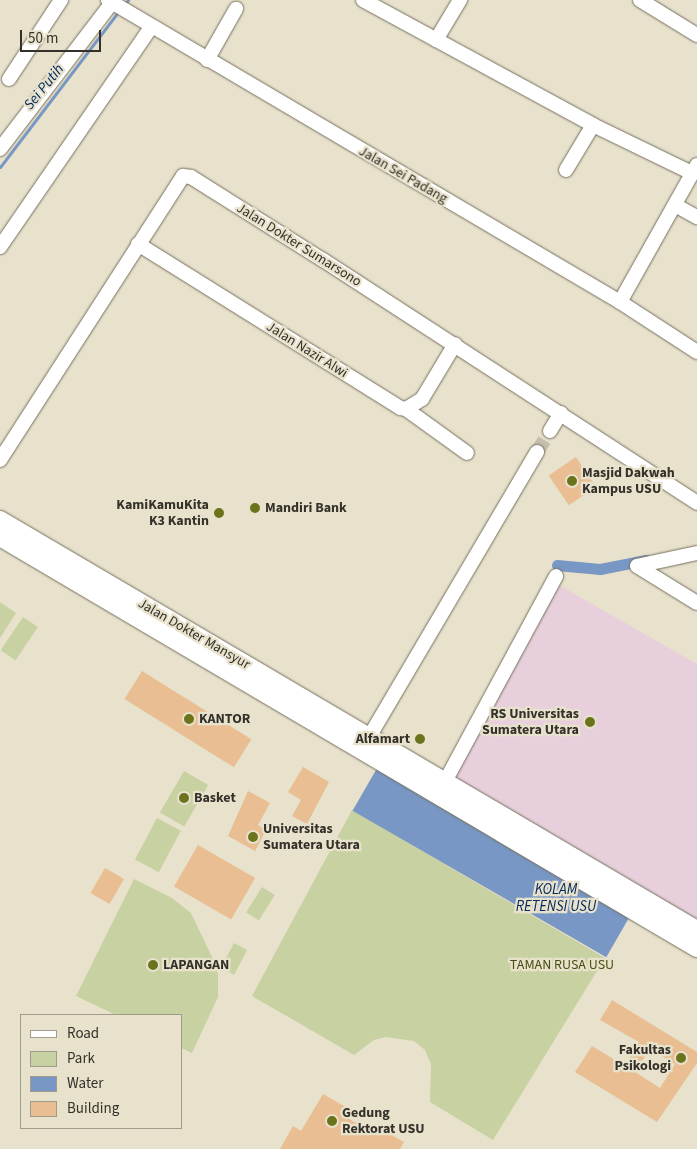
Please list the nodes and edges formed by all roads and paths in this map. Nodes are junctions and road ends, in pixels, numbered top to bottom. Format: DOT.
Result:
graph roads {
  1 [pos="61,0"];
  2 [pos="363,0"];
  3 [pos="460,0"];
  4 [pos="640,0"];
  5 [pos="115,4"];
  6 [pos="236,9"];
  7 [pos="151,27"];
  8 [pos="697,35"];
  9 [pos="436,40"];
  10 [pos="207,60"];
  11 [pos="9,79"];
  12 [pos="593,125"];
  13 [pos="0,148"];
  14 [pos="695,169"];
  15 [pos="566,170"];
  16 [pos="675,205"];
  17 [pos="697,217"];
  18 [pos="138,244"];
  19 [pos="0,247"];
  20 [pos="620,302"];
  21 [pos="455,344"];
  22 [pos="697,352"];
  23 [pos="406,409"];
  24 [pos="561,413"];
  25 [pos="550,431"];
  26 [pos="537,452"];
  27 [pos="467,453"];
  28 [pos="0,460"];
  29 [pos="697,503"];
  30 [pos="0,520"];
  31 [pos="0,537"];
  32 [pos="697,553"];
  33 [pos="556,576"];
  34 [pos="697,603"];
  35 [pos="370,736"];
  36 [pos="389,747"];
  37 [pos="360,752"];
  38 [pos="380,763"];
  39 [pos="445,780"];
  40 [pos="437,796"];
  41 [pos="637,903"];
  42 [pos="697,930"];
  43 [pos="697,948"];
  1 -- 11 [label="street"];
  2 -- 9 [label="street"];
  3 -- 9 [label="street"];
  4 -- 8 [label="street"];
  5 -- 7 [label="street, Jalan Sei Padang"];
  5 -- 13 [label="street"];
  6 -- 10 [label="street"];
  7 -- 10 [label="street, Jalan Sei Padang"];
  7 -- 19 [label="street"];
  9 -- 12 [label="street"];
  10 -- 20 [label="street, Jalan Sei Padang"];
  12 -- 14 [label="street"];
  12 -- 15 [label="street"];
  14 -- 16 [label="street"];
  16 -- 17 [label="street"];
  16 -- 20 [label="street"];
  18 -- 21 [label="street, Jalan Dokter Sumarsono"];
  18 -- 23 [label="street, Jalan Nazir Alwi"];
  18 -- 28 [label="street, Jalan Dokter Sumarsono"];
  20 -- 22 [label="street, Jalan Sei Padang"];
  21 -- 23 [label="street"];
  21 -- 24 [label="street, Jalan Dokter Sumarsono"];
  23 -- 27 [label="street, Jalan Nazir Alwi"];
  24 -- 25 [label="street"];
  24 -- 29 [label="street, Jalan Dokter Sumarsono"];
  26 -- 35 [label="street"];
  30 -- 35 [label="main road, Jalan Dokter Mansyur"];
  31 -- 37 [label="main road, Jalan Dokter Mansyur"];
  32 -- 34 [label="street"];
  33 -- 39 [label="street"];
  35 -- 36 [label="main road, Jalan Dokter Mansyur"];
  35 -- 37 [label="street"];
  36 -- 38 [label="street"];
  36 -- 39 [label="main road, Jalan Dokter Mansyur"];
  37 -- 38 [label="main road, Jalan Dokter Mansyur"];
  38 -- 40 [label="main road, Jalan Dokter Mansyur"];
  39 -- 40 [label="street"];
  39 -- 41 [label="main road, Jalan Dokter Mansyur"];
  40 -- 41 [label="main road, Jalan Dokter Mansyur"];
  41 -- 42 [label="main road, Jalan Dokter Mansyur"];
  41 -- 43 [label="main road, Jalan Dokter Mansyur"];
}
